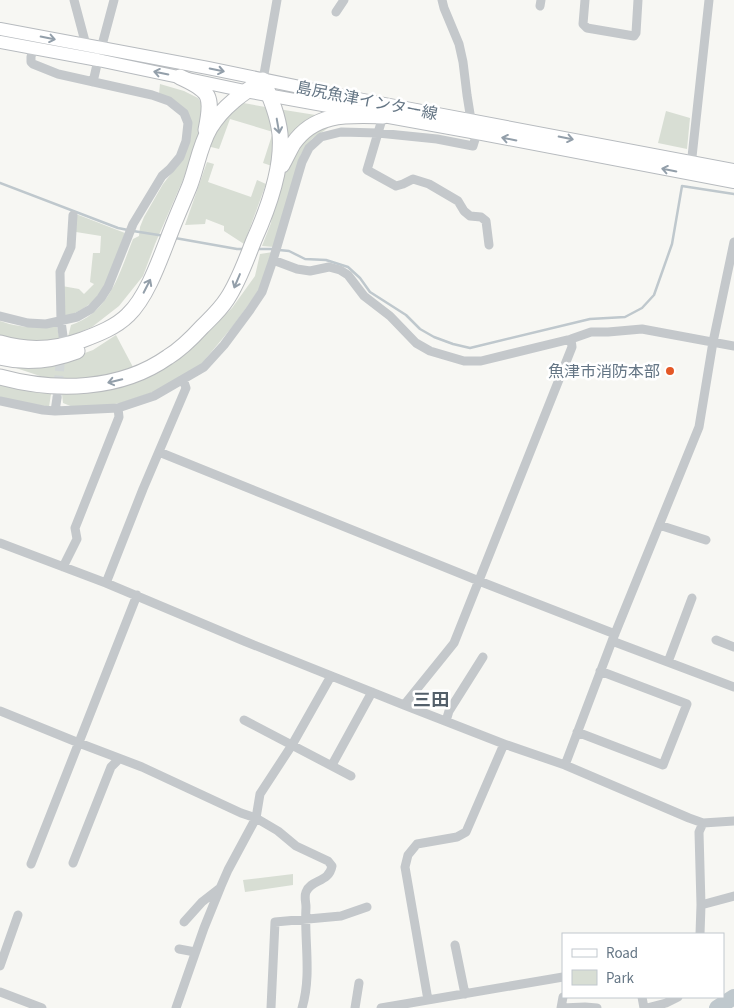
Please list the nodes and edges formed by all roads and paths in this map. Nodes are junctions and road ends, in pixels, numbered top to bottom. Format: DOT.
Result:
graph roads {
  1 [pos="74,0"];
  2 [pos="114,0"];
  3 [pos="277,0"];
  4 [pos="344,0"];
  5 [pos="442,0"];
  6 [pos="585,0"];
  7 [pos="638,0"];
  8 [pos="709,0"];
  9 [pos="336,12"];
  10 [pos="0,29"];
  11 [pos="0,42"];
  12 [pos="86,45"];
  13 [pos="33,48"];
  14 [pos="99,54"];
  15 [pos="180,77"];
  16 [pos="263,80"];
  17 [pos="93,82"];
  18 [pos="245,91"];
  19 [pos="270,95"];
  20 [pos="383,116"];
  21 [pos="471,120"];
  22 [pos="378,133"];
  23 [pos="477,133"];
  24 [pos="204,141"];
  25 [pos="691,168"];
  26 [pos="734,170"];
  27 [pos="276,179"];
  28 [pos="734,182"];
  29 [pos="73,215"];
  30 [pos="734,242"];
  31 [pos="489,245"];
  32 [pos="273,260"];
  33 [pos="128,314"];
  34 [pos="0,316"];
  35 [pos="61,321"];
  36 [pos="63,336"];
  37 [pos="572,339"];
  38 [pos="713,342"];
  39 [pos="0,343"];
  40 [pos="734,346"];
  41 [pos="0,357"];
  42 [pos="0,369"];
  43 [pos="0,377"];
  44 [pos="183,379"];
  45 [pos="73,387"];
  46 [pos="57,398"];
  47 [pos="0,401"];
  48 [pos="118,408"];
  49 [pos="55,411"];
  50 [pos="159,452"];
  51 [pos="659,525"];
  52 [pos="706,540"];
  53 [pos="0,543"];
  54 [pos="63,567"];
  55 [pos="479,581"];
  56 [pos="106,583"];
  57 [pos="137,595"];
  58 [pos="692,598"];
  59 [pos="613,638"];
  60 [pos="716,640"];
  61 [pos="734,647"];
  62 [pos="483,657"];
  63 [pos="668,662"];
  64 [pos="600,671"];
  65 [pos="331,676"];
  66 [pos="733,685"];
  67 [pos="372,692"];
  68 [pos="404,705"];
  69 [pos="0,711"];
  70 [pos="244,720"];
  71 [pos="446,721"];
  72 [pos="577,732"];
  73 [pos="78,743"];
  74 [pos="504,744"];
  75 [pos="292,745"];
  76 [pos="119,759"];
  77 [pos="565,765"];
  78 [pos="332,766"];
  79 [pos="351,776"];
  80 [pos="256,818"];
  81 [pos="734,821"];
  82 [pos="703,823"];
  83 [pos="73,863"];
  84 [pos="31,864"];
  85 [pos="222,886"];
  86 [pos="734,896"];
  87 [pos="701,905"];
  88 [pos="367,907"];
  89 [pos="18,915"];
  90 [pos="305,919"];
  91 [pos="184,922"];
  92 [pos="700,933"];
  93 [pos="4,938"];
  94 [pos="455,945"];
  95 [pos="179,949"];
  96 [pos="196,952"];
  97 [pos="0,966"];
  98 [pos="562,977"];
  99 [pos="359,983"];
  100 [pos="0,992"];
  101 [pos="465,994"];
  102 [pos="676,998"];
  103 [pos="428,1000"];
  104 [pos="22,1004"];
  105 [pos="42,1008"];
  106 [pos="176,1008"];
  107 [pos="271,1008"];
  108 [pos="302,1008"];
  109 [pos="355,1008"];
  110 [pos="381,1008"];
  111 [pos="562,1008"];
  112 [pos="597,1008"];
  113 [pos="645,1008"];
  1 -- 12 [label="street"];
  2 -- 14 [label="street"];
  3 -- 16 [label="street"];
  4 -- 9 [label="street"];
  5 -- 21 [label="street"];
  6 -- 7 [label="street"];
  8 -- 25 [label="street"];
  10 -- 12 [label="main road, 島尻魚津インター線, one-way"];
  11 -- 13 [label="main road, 島尻魚津インター線"];
  12 -- 14 [label="main road, 島尻魚津インター線"];
  13 -- 14 [label="main road, 島尻魚津インター線"];
  13 -- 17 [label="street"];
  15 -- 14 [label="main road, 島尻魚津インター線, one-way"];
  14 -- 16 [label="main road, 島尻魚津インター線, one-way"];
  14 -- 17 [label="street"];
  15 -- 18 [label="main road, 島尻魚津インター線"];
  15 -- 24 [label="highway"];
  16 -- 18 [label="highway"];
  16 -- 19 [label="highway"];
  16 -- 21 [label="main road, 島尻魚津インター線"];
  17 -- 35 [label="street"];
  18 -- 19 [label="main road, 島尻魚津インター線"];
  18 -- 24 [label="highway"];
  19 -- 20 [label="main road, 島尻魚津インター線"];
  19 -- 27 [label="highway, one-way"];
  20 -- 22 [label="street"];
  20 -- 23 [label="main road, 島尻魚津インター線"];
  20 -- 27 [label="highway"];
  21 -- 23 [label="street"];
  21 -- 25 [label="main road, 島尻魚津インター線, one-way"];
  22 -- 23 [label="street"];
  22 -- 31 [label="street"];
  22 -- 32 [label="street"];
  25 -- 23 [label="main road, 島尻魚津インター線, one-way"];
  33 -- 24 [label="highway, one-way"];
  25 -- 26 [label="main road, 島尻魚津インター線"];
  25 -- 28 [label="main road, 島尻魚津インター線"];
  27 -- 45 [label="highway, one-way"];
  29 -- 35 [label="street"];
  30 -- 38 [label="street"];
  32 -- 37 [label="street"];
  32 -- 44 [label="street"];
  33 -- 39 [label="highway"];
  33 -- 41 [label="highway"];
  34 -- 35 [label="street"];
  35 -- 36 [label="street"];
  37 -- 38 [label="street"];
  37 -- 55 [label="street"];
  38 -- 40 [label="street"];
  38 -- 51 [label="street"];
  42 -- 45 [label="highway"];
  43 -- 45 [label="highway"];
  44 -- 48 [label="street"];
  44 -- 50 [label="street"];
  46 -- 49 [label="street"];
  47 -- 49 [label="street"];
  48 -- 49 [label="street"];
  48 -- 54 [label="street"];
  50 -- 55 [label="street"];
  50 -- 56 [label="street"];
  51 -- 52 [label="street"];
  51 -- 59 [label="street"];
  53 -- 54 [label="street"];
  54 -- 56 [label="street"];
  55 -- 59 [label="street"];
  55 -- 68 [label="street"];
  56 -- 57 [label="street"];
  57 -- 65 [label="street"];
  57 -- 73 [label="street"];
  58 -- 63 [label="street"];
  59 -- 63 [label="street"];
  59 -- 64 [label="street"];
  60 -- 61 [label="street"];
  62 -- 71 [label="street"];
  63 -- 66 [label="street"];
  64 -- 72 [label="street"];
  64 -- 72 [label="street"];
  65 -- 67 [label="street"];
  65 -- 75 [label="street"];
  67 -- 68 [label="street"];
  67 -- 78 [label="street"];
  68 -- 71 [label="street"];
  69 -- 73 [label="street"];
  70 -- 75 [label="street"];
  71 -- 74 [label="street"];
  72 -- 77 [label="street"];
  73 -- 76 [label="street"];
  73 -- 84 [label="street"];
  74 -- 77 [label="street"];
  74 -- 103 [label="street"];
  75 -- 78 [label="street"];
  75 -- 80 [label="street"];
  76 -- 80 [label="street"];
  76 -- 83 [label="street"];
  77 -- 82 [label="street"];
  78 -- 79 [label="street"];
  80 -- 85 [label="street"];
  80 -- 90 [label="street"];
  81 -- 82 [label="street"];
  82 -- 87 [label="street"];
  85 -- 91 [label="street"];
  85 -- 96 [label="street"];
  86 -- 87 [label="street"];
  87 -- 92 [label="street"];
  88 -- 90 [label="street"];
  89 -- 93 [label="street"];
  90 -- 107 [label="street"];
  90 -- 108 [label="street"];
  93 -- 97 [label="street"];
  94 -- 101 [label="street"];
  95 -- 96 [label="street"];
  96 -- 106 [label="street"];
  98 -- 101 [label="street"];
  99 -- 109 [label="street"];
  100 -- 104 [label="street"];
  101 -- 103 [label="street"];
  102 -- 113 [label="street"];
  103 -- 110 [label="street"];
  104 -- 105 [label="street"];
  111 -- 112 [label="street"];
}
